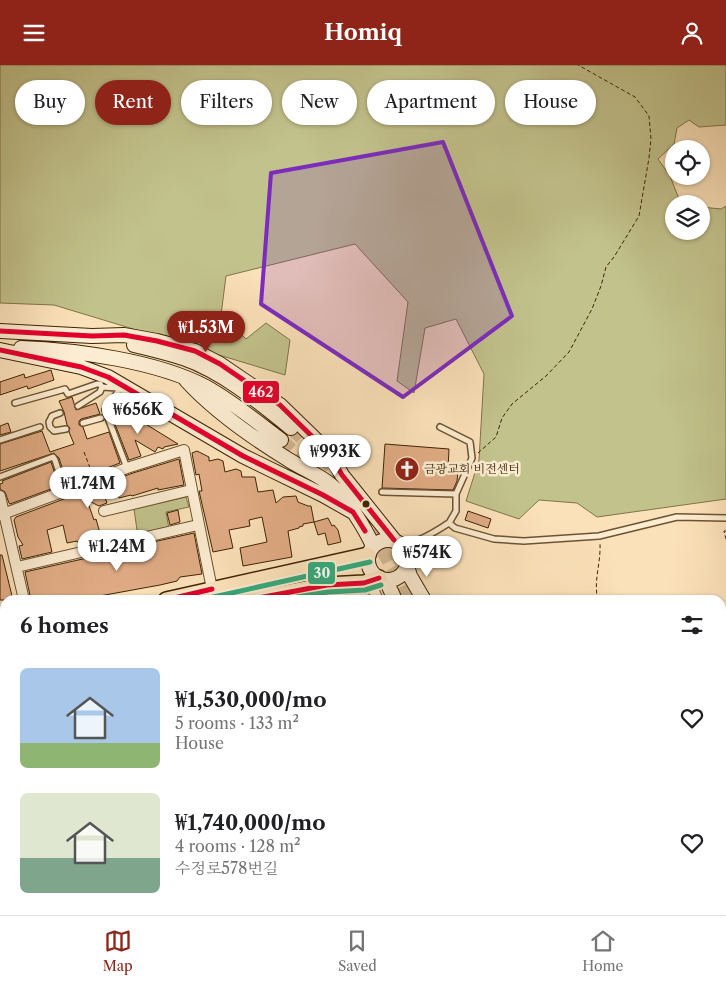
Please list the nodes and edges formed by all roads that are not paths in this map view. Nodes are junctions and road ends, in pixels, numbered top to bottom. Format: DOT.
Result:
graph roads {
  1 [pos="0,322"];
  2 [pos="0,331"];
  3 [pos="55,333"];
  4 [pos="92,336"];
  5 [pos="0,348"];
  6 [pos="183,377"];
  7 [pos="102,387"];
  8 [pos="120,389"];
  9 [pos="142,397"];
  10 [pos="15,403"];
  11 [pos="78,406"];
  12 [pos="60,413"];
  13 [pos="101,419"];
  14 [pos="83,423"];
  15 [pos="40,427"];
  16 [pos="440,427"];
  17 [pos="66,429"];
  18 [pos="292,429"];
  19 [pos="0,440"];
  20 [pos="281,440"];
  21 [pos="325,449"];
  22 [pos="127,468"];
  23 [pos="304,468"];
  24 [pos="0,477"];
  25 [pos="190,490"];
  26 [pos="65,491"];
  27 [pos="382,492"];
  28 [pos="456,494"];
  29 [pos="0,497"];
  30 [pos="104,511"];
  31 [pos="353,512"];
  32 [pos="2,514"];
  33 [pos="726,518"];
  34 [pos="449,523"];
  35 [pos="198,525"];
  36 [pos="420,540"];
  37 [pos="396,542"];
  38 [pos="371,551"];
  39 [pos="408,564"];
  40 [pos="17,567"];
  41 [pos="382,579"];
  42 [pos="364,583"];
  43 [pos="212,589"];
  44 [pos="23,595"];
  45 [pos="187,595"];
  46 [pos="304,595"];
  47 [pos="376,595"];
  48 [pos="392,595"];
  49 [pos="421,595"];
  1 -- 3 [label="main road"];
  2 -- 3 [label="main road"];
  3 -- 4 [label="main road"];
  4 -- 18 [label="main road"];
  4 -- 21 [label="main road"];
  5 -- 6 [label="main road"];
  5 -- 9 [label="main road"];
  6 -- 20 [label="main road"];
  6 -- 23 [label="main road"];
  7 -- 8 [label="lane"];
  7 -- 10 [label="lane"];
  7 -- 11 [label="lane"];
  8 -- 9 [label="lane"];
  8 -- 22 [label="lane"];
  9 -- 31 [label="main road"];
  12 -- 17 [label="lane"];
  13 -- 14 [label="lane"];
  15 -- 19 [label="lane"];
  16 -- 28 [label="lane"];
  21 -- 23 [label="main road"];
  21 -- 37 [label="main road"];
  22 -- 25 [label="street"];
  22 -- 26 [label="street"];
  23 -- 31 [label="main road"];
  24 -- 26 [label="lane"];
  25 -- 30 [label="street"];
  25 -- 35 [label="street"];
  26 -- 32 [label="street"];
  27 -- 28 [label="lane"];
  28 -- 34 [label="lane"];
  29 -- 32 [label="street"];
  31 -- 38 [label="main road"];
  32 -- 40 [label="street"];
  33 -- 34 [label="lane"];
  34 -- 36 [label="lane"];
  35 -- 40 [label="street"];
  35 -- 43 [label="street"];
  36 -- 37 [label="lane"];
  36 -- 39 [label="lane"];
  37 -- 38 [label="main road"];
  37 -- 39 [label="main road"];
  38 -- 41 [label="main road"];
  38 -- 43 [label="main road"];
  39 -- 41 [label="main road"];
  39 -- 49 [label="main road"];
  40 -- 44 [label="street"];
  41 -- 42 [label="main road"];
  41 -- 48 [label="main road"];
  42 -- 46 [label="main road"];
  42 -- 47 [label="street"];
  43 -- 45 [label="main road"];
}
